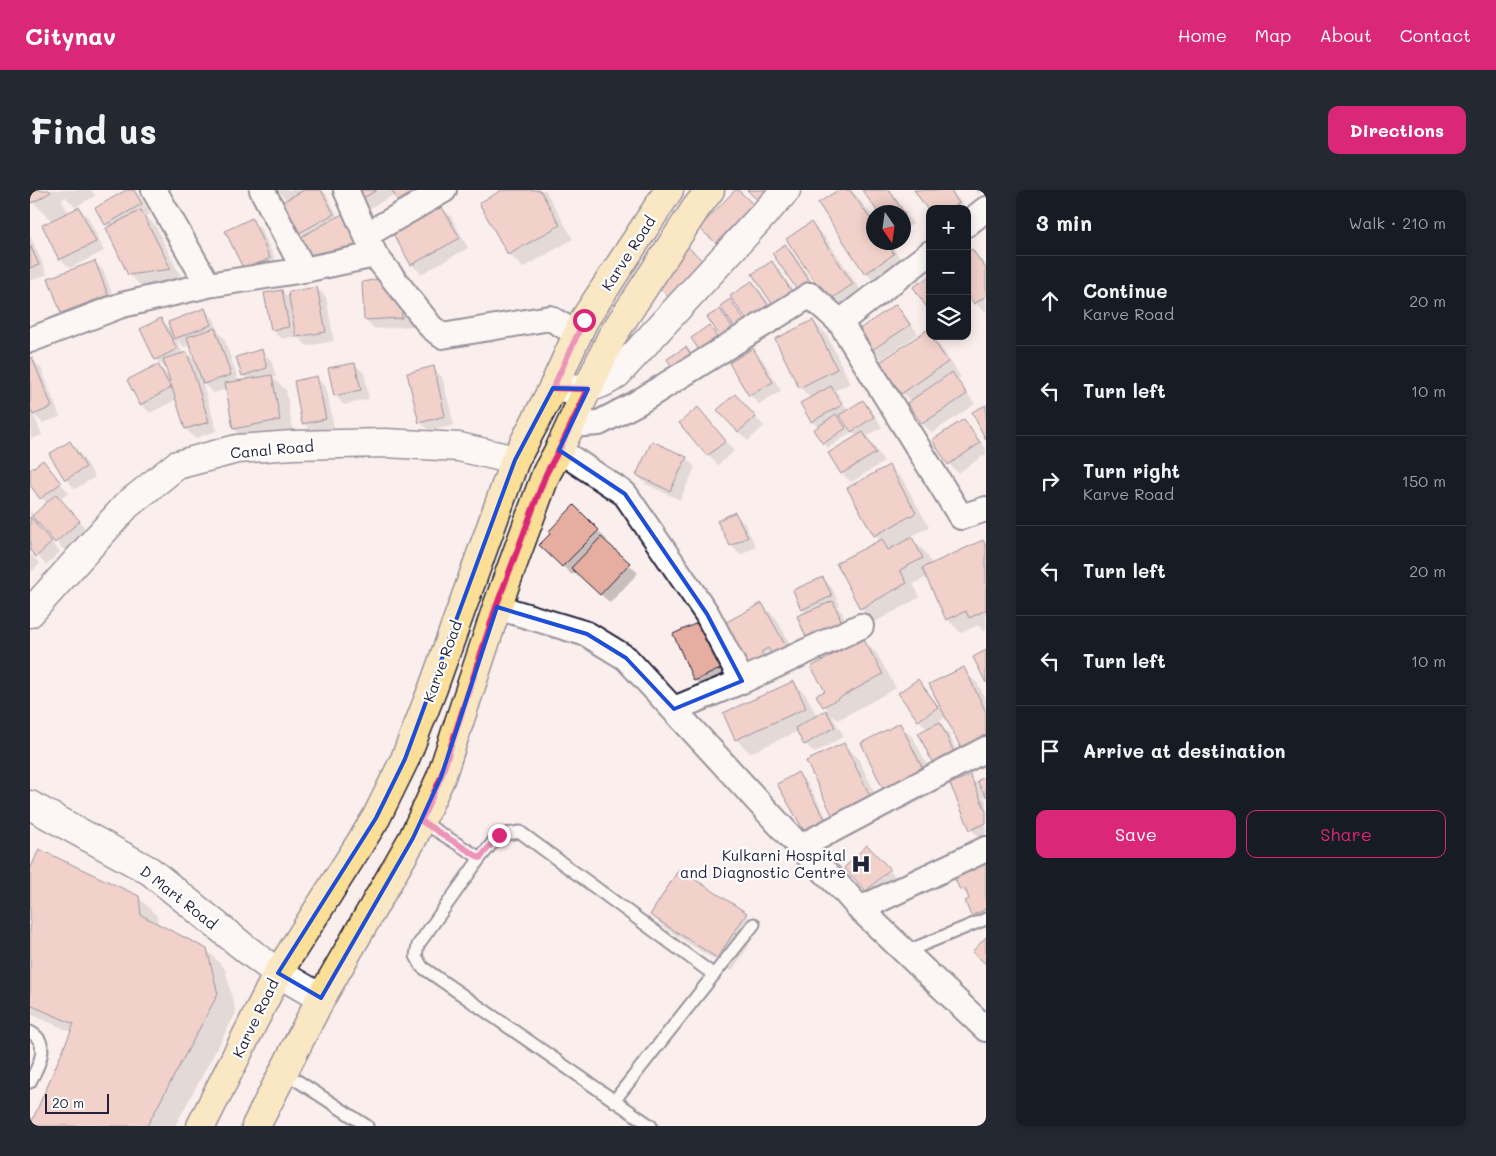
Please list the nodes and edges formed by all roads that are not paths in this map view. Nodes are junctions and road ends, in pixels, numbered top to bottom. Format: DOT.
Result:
graph roads {
  1 [pos="154,190"];
  2 [pos="262,190"];
  3 [pos="346,190"];
  4 [pos="444,190"];
  5 [pos="669,190"];
  6 [pos="710,190"];
  7 [pos="786,190"];
  8 [pos="986,209"];
  9 [pos="971,221"];
  10 [pos="371,245"];
  11 [pos="926,256"];
  12 [pos="304,270"];
  13 [pos="208,285"];
  14 [pos="840,322"];
  15 [pos="577,334"];
  16 [pos="30,340"];
  17 [pos="588,389"];
  18 [pos="547,398"];
  19 [pos="571,425"];
  20 [pos="559,450"];
  21 [pos="515,460"];
  22 [pos="986,509"];
  23 [pos="496,607"];
  24 [pos="30,613"];
  25 [pos="861,626"];
  26 [pos="742,681"];
  27 [pos="674,709"];
  28 [pos="986,749"];
  29 [pos="30,805"];
  30 [pos="421,821"];
  31 [pos="800,847"];
  32 [pos="986,849"];
  33 [pos="480,858"];
  34 [pos="860,909"];
  35 [pos="986,918"];
  36 [pos="754,924"];
  37 [pos="905,952"];
  38 [pos="278,972"];
  39 [pos="714,974"];
  40 [pos="321,998"];
  41 [pos="986,1029"];
  42 [pos="30,1032"];
  43 [pos="284,1072"];
  44 [pos="30,1082"];
  45 [pos="614,1100"];
  46 [pos="202,1126"];
  47 [pos="256,1126"];
  48 [pos="367,1126"];
  49 [pos="651,1126"];
  1 -- 13 [label="street"];
  2 -- 12 [label="street"];
  3 -- 10 [label="street"];
  4 -- 10 [label="street"];
  5 -- 15 [label="main road, Karve Road"];
  6 -- 17 [label="main road"];
  7 -- 17 [label="street"];
  8 -- 9 [label="street"];
  10 -- 12 [label="street"];
  10 -- 15 [label="street"];
  11 -- 14 [label="street"];
  12 -- 13 [label="street"];
  13 -- 16 [label="street"];
  14 -- 19 [label="street"];
  14 -- 22 [label="street"];
  15 -- 18 [label="main road, Karve Road"];
  17 -- 18 [label="street"];
  17 -- 19 [label="main road"];
  18 -- 21 [label="main road, Karve Road"];
  19 -- 20 [label="main road"];
  20 -- 23 [label="main road"];
  20 -- 26 [label="street"];
  21 -- 24 [label="street, Canal Road"];
  21 -- 38 [label="main road, Karve Road"];
  23 -- 27 [label="street"];
  23 -- 30 [label="main road"];
  25 -- 26 [label="street"];
  26 -- 27 [label="street"];
  27 -- 31 [label="street"];
  28 -- 31 [label="street"];
  29 -- 38 [label="street, D Mart Road"];
  30 -- 33 [label="lane"];
  30 -- 40 [label="main road"];
  31 -- 34 [label="street"];
  32 -- 34 [label="street"];
  33 -- 39 [label="lane"];
  33 -- 45 [label="lane"];
  34 -- 37 [label="street"];
  35 -- 37 [label="lane"];
  36 -- 39 [label="lane"];
  37 -- 41 [label="street"];
  38 -- 40 [label="street, D Mart Road"];
  38 -- 46 [label="main road, Karve Road"];
  39 -- 45 [label="lane"];
  40 -- 43 [label="main road"];
  42 -- 44 [label="lane"];
  43 -- 47 [label="main road"];
  43 -- 48 [label="lane"];
  45 -- 49 [label="lane"];
}
